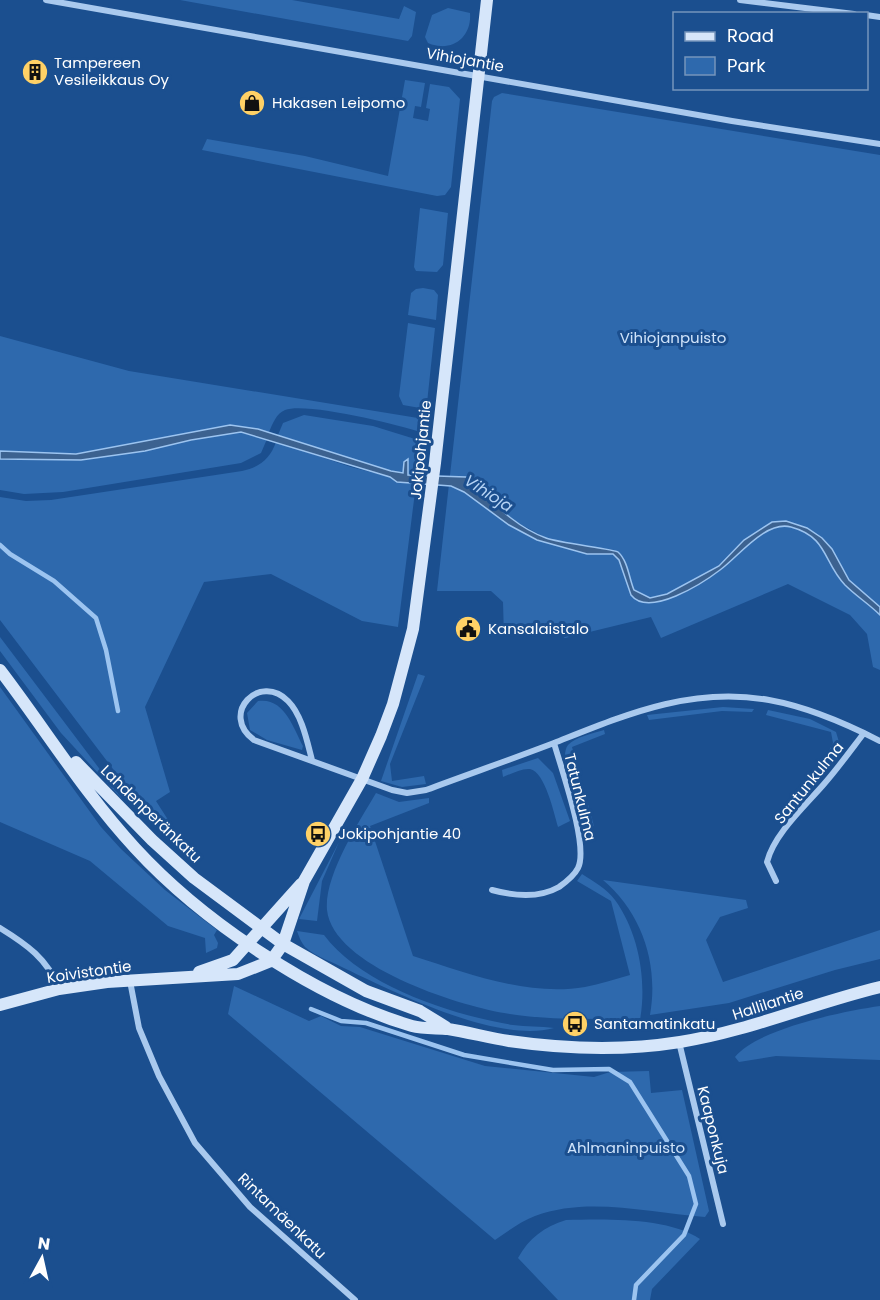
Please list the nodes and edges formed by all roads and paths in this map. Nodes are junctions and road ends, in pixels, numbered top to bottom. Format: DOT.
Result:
graph roads {
  1 [pos="46,0"];
  2 [pos="487,0"];
  3 [pos="740,0"];
  4 [pos="838,12"];
  5 [pos="478,75"];
  6 [pos="880,144"];
  7 [pos="0,670"];
  8 [pos="864,733"];
  9 [pos="52,738"];
  10 [pos="880,741"];
  11 [pos="554,743"];
  12 [pos="312,760"];
  13 [pos="362,779"];
  14 [pos="304,881"];
  15 [pos="776,881"];
  16 [pos="492,890"];
  17 [pos="0,928"];
  18 [pos="262,928"];
  19 [pos="249,943"];
  20 [pos="283,944"];
  21 [pos="271,961"];
  22 [pos="184,977"];
  23 [pos="129,980"];
  24 [pos="880,987"];
  25 [pos="59,989"];
  26 [pos="0,1005"];
  27 [pos="450,1029"];
  28 [pos="679,1042"];
  29 [pos="723,1224"];
  30 [pos="355,1300"];
  1 -- 5 [label="street, Vihiojantie"];
  2 -- 5 [label="main road, Jokipohjantie"];
  3 -- 4 [label="street"];
  5 -- 6 [label="street, Vihiojantie"];
  5 -- 13 [label="main road, Jokipohjantie"];
  7 -- 9 [label="main road, Lahdenperänkatu"];
  8 -- 10 [label="street"];
  8 -- 11 [label="street"];
  8 -- 15 [label="street, Santunkulma"];
  9 -- 18 [label="main road, Lahdenperänkatu"];
  9 -- 19 [label="main road, Lahdenperänkatu"];
  11 -- 13 [label="street"];
  11 -- 16 [label="street, Tatunkulma"];
  12 -- 12 [label="street"];
  12 -- 13 [label="street"];
  13 -- 14 [label="main road, Jokipohjantie"];
  14 -- 18 [label="main road, Jokipohjantie"];
  14 -- 20 [label="main road, Jokipohjantie"];
  17 -- 25 [label="street"];
  18 -- 19 [label="main road, Koivistontie"];
  18 -- 20 [label="main road, Hallilantie"];
  19 -- 21 [label="main road, Hallilantie"];
  19 -- 22 [label="main road, Koivistontie"];
  20 -- 21 [label="main road"];
  20 -- 27 [label="main road, Hallilantie"];
  21 -- 22 [label="main road, Koivistontie"];
  21 -- 27 [label="main road, Hallilantie"];
  22 -- 23 [label="main road, Koivistontie"];
  23 -- 25 [label="main road, Koivistontie"];
  23 -- 30 [label="street, Rintamäenkatu"];
  24 -- 28 [label="main road, Hallilantie"];
  25 -- 26 [label="main road, Koivistontie"];
  27 -- 28 [label="main road, Hallilantie"];
  28 -- 29 [label="street, Kaaponkuja"];
}
